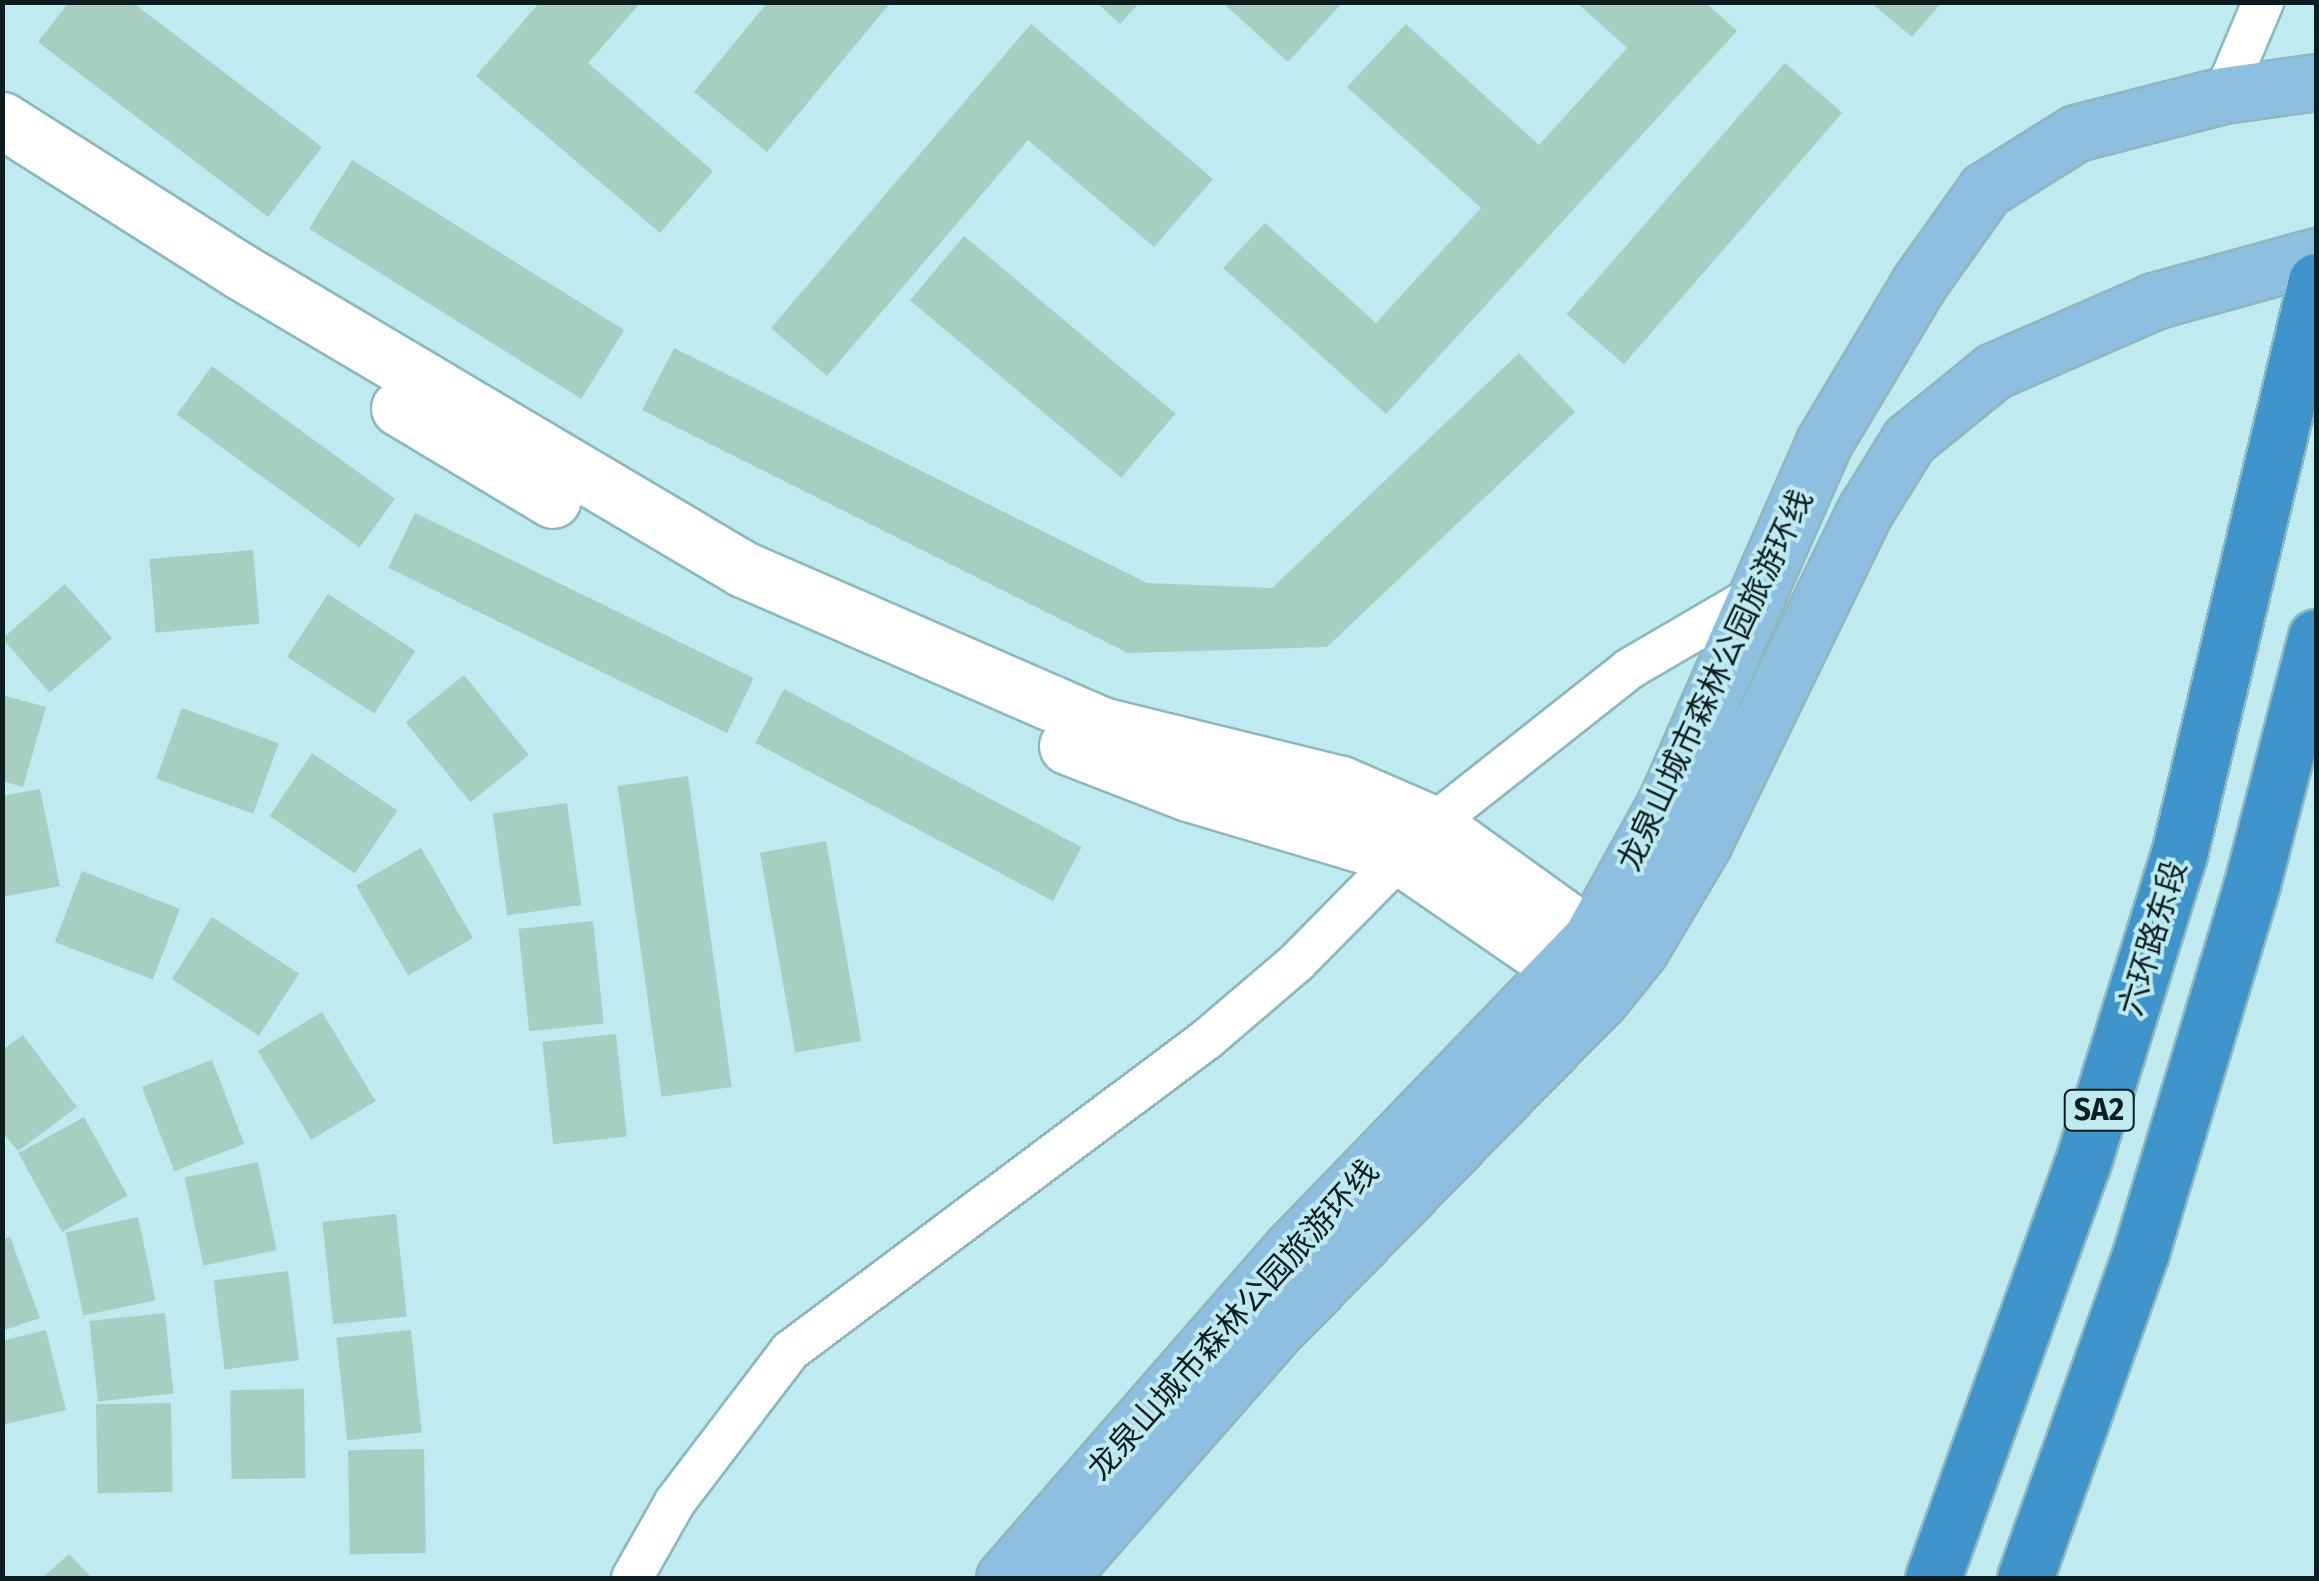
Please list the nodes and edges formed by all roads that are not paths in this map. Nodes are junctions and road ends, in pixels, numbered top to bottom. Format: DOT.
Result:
graph roads {
  1 [pos="2264,2"];
  2 [pos="2316,82"];
  3 [pos="2224,95"];
  4 [pos="2,120"];
  5 [pos="2,159"];
  6 [pos="2316,256"];
  7 [pos="2316,281"];
  8 [pos="1759,594"];
  9 [pos="2316,637"];
  10 [pos="1416,840"];
  11 [pos="1598,963"];
  12 [pos="632,1578"];
  13 [pos="1004,1578"];
  14 [pos="1058,1578"];
  15 [pos="1933,1578"];
  16 [pos="2025,1578"];
  1 -- 3 [label="street"];
  2 -- 3 [label="main road, 龙泉山城市森林公园旅游环线"];
  3 -- 8 [label="main road, 龙泉山城市森林公园旅游环线"];
  4 -- 10 [label="street"];
  5 -- 10 [label="street"];
  6 -- 11 [label="main road, 龙泉山城市森林公园旅游环线"];
  7 -- 15 [label="highway, 六环路东段 / SA2"];
  8 -- 10 [label="street"];
  8 -- 11 [label="main road, 龙泉山城市森林公园旅游环线"];
  9 -- 16 [label="highway, SA2"];
  10 -- 11 [label="street"];
  10 -- 12 [label="street"];
  11 -- 13 [label="main road, 龙泉山城市森林公园旅游环线"];
  11 -- 14 [label="main road, 龙泉山城市森林公园旅游环线"];
}
